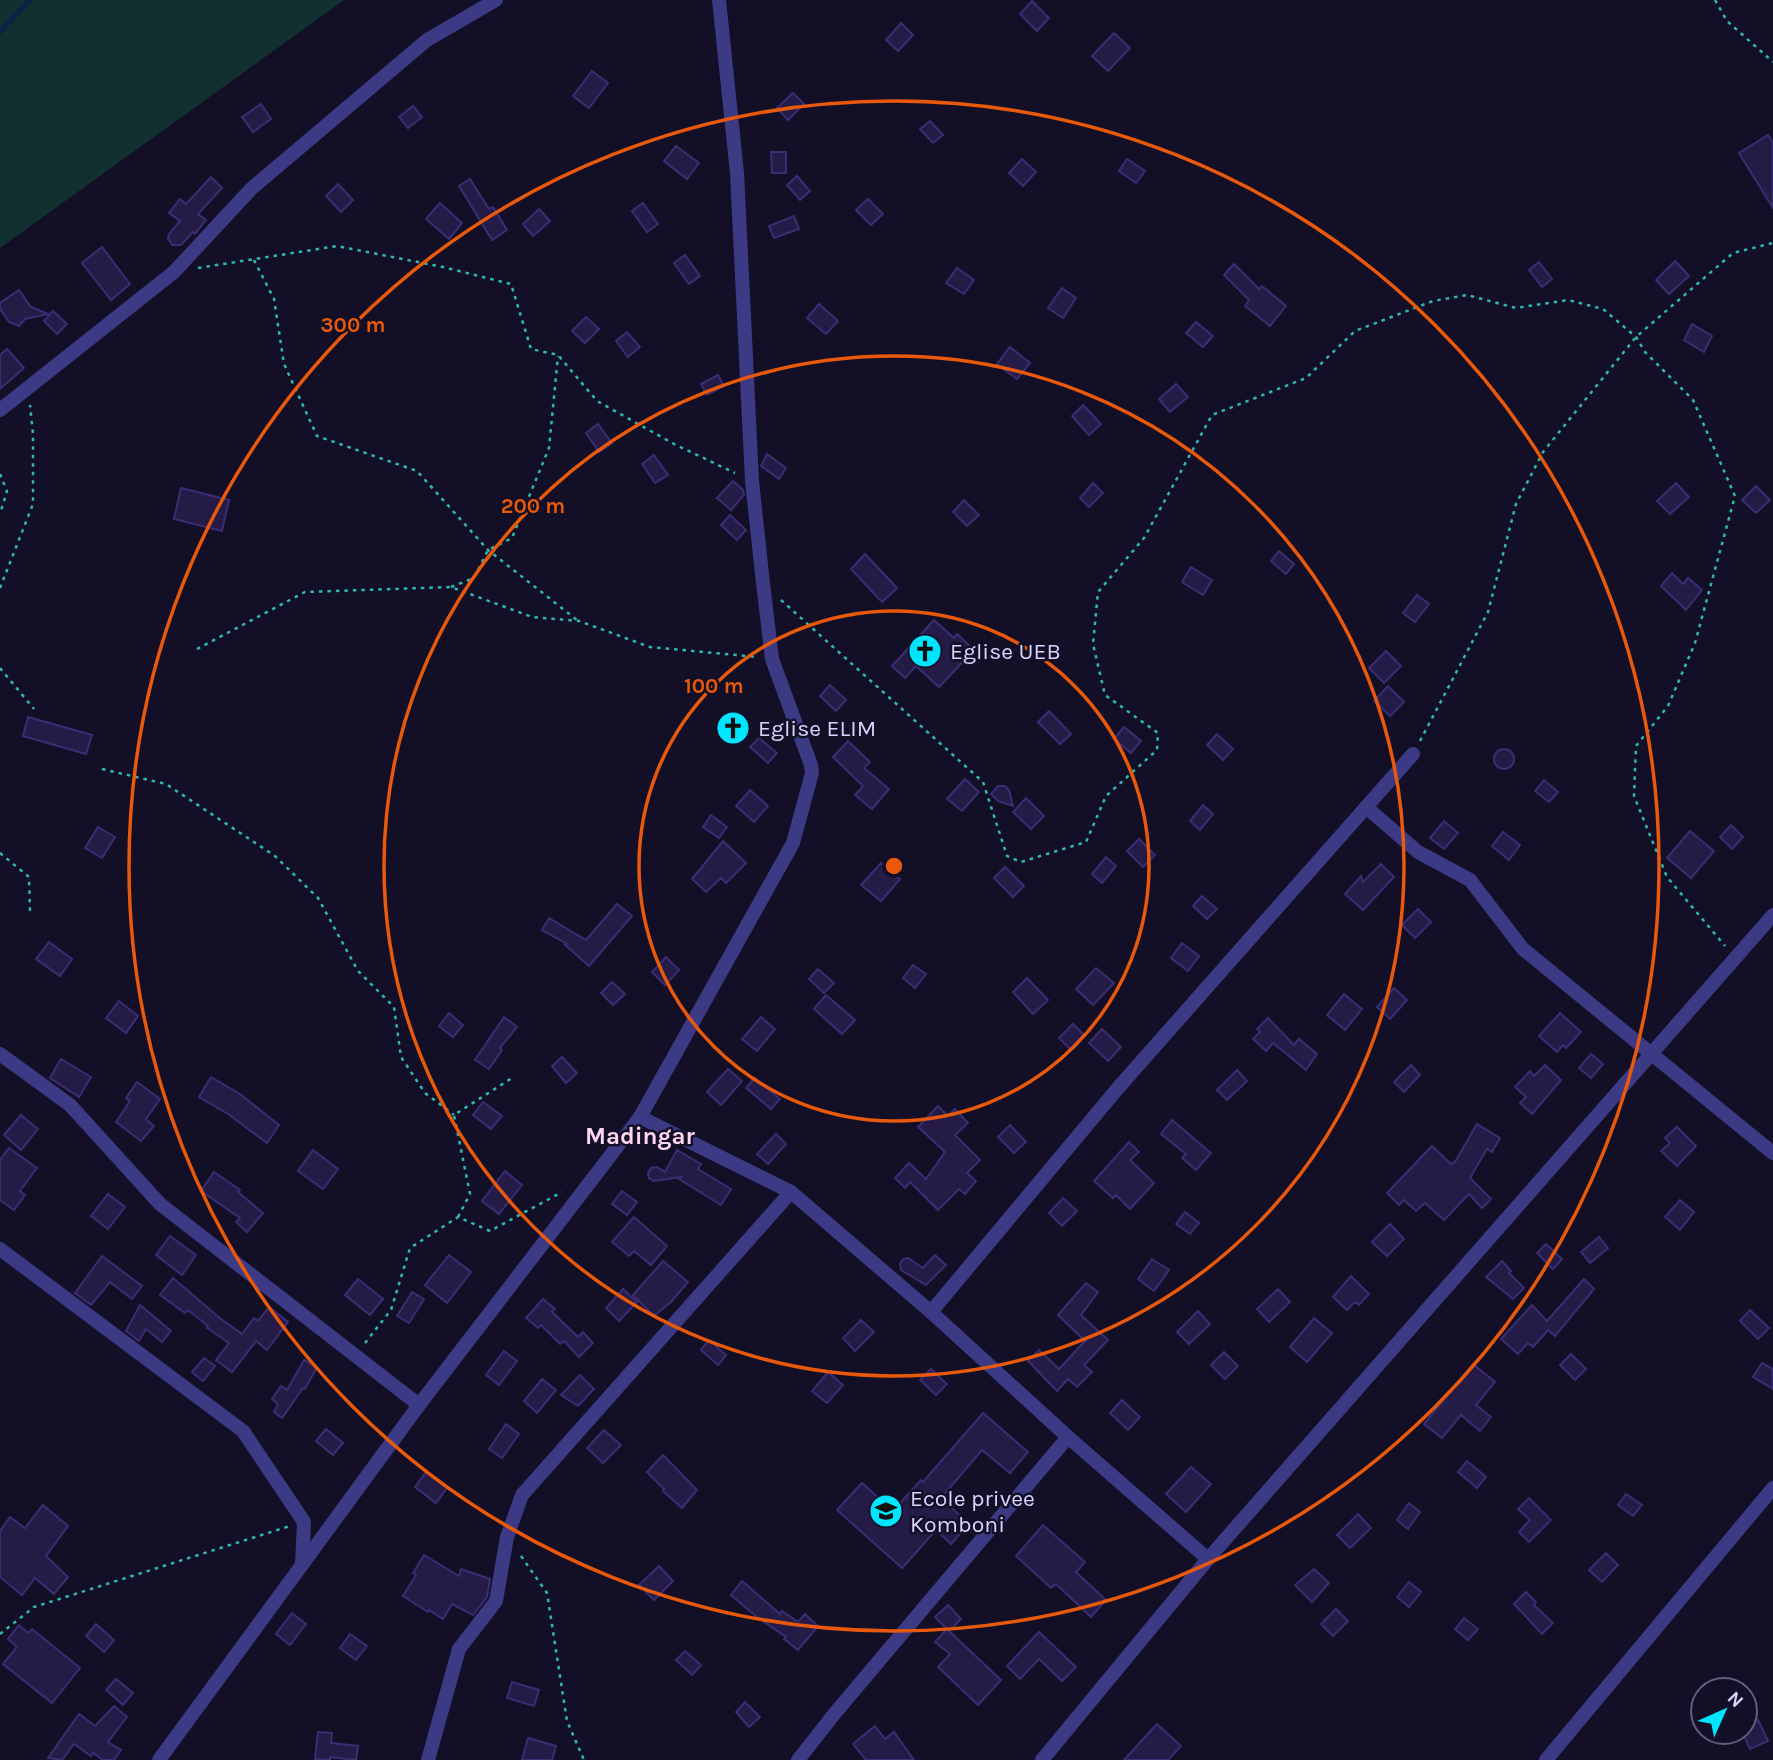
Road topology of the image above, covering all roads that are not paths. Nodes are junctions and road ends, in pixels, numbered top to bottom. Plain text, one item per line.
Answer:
1 (496, 0) edge
2 (719, 0) edge
3 (0, 410) edge
4 (1413, 754) road end
5 (1366, 807) junction
6 (1773, 915) edge
7 (1653, 1053) junction
8 (0, 1054) edge
9 (640, 1117) junction
10 (1773, 1153) edge
11 (791, 1192) junction
12 (0, 1249) edge
13 (931, 1312) junction
14 (419, 1405) junction
15 (1068, 1437) junction
16 (1773, 1488) edge
17 (1209, 1559) junction
18 (302, 1565) junction
19 (159, 1760) edge
20 (428, 1760) edge
21 (798, 1760) edge
22 (1042, 1760) edge
23 (1546, 1760) edge

1 - 3 street
2 - 9 street
4 - 5 street
5 - 7 street
5 - 13 street
6 - 7 street
7 - 10 street
7 - 17 street
8 - 14 street
9 - 11 street
9 - 14 street
11 - 13 street
11 - 20 street
12 - 18 street
13 - 15 street
14 - 18 street
15 - 17 street
15 - 21 street
16 - 23 street
17 - 22 street
18 - 19 street

